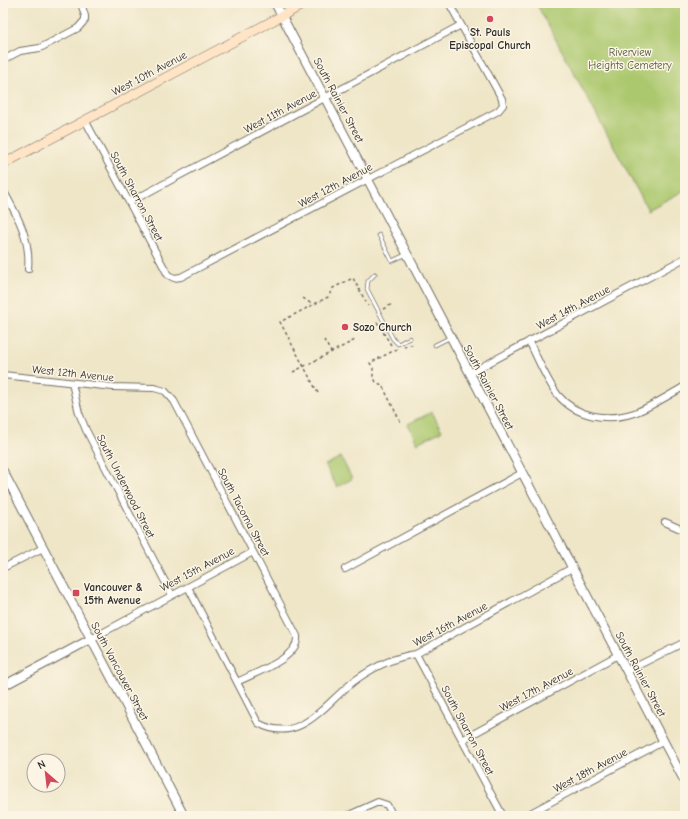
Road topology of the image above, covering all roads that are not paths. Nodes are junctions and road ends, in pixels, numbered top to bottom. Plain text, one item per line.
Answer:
1 (81, 3) edge
2 (275, 3) edge
3 (306, 3) edge
4 (449, 3) edge
5 (282, 16) junction
6 (461, 25) junction
7 (3, 60) edge
8 (325, 98) junction
9 (85, 120) junction
10 (3, 164) edge
11 (368, 179) junction
12 (3, 190) edge
13 (130, 202) junction
14 (379, 235) dead end
15 (407, 254) junction
16 (685, 258) edge
17 (28, 269) dead end
18 (376, 274) dead end
19 (174, 278) joint
20 (450, 337) junction
21 (410, 338) dead end
22 (529, 341) junction
23 (435, 345) dead end
24 (470, 373) junction
25 (3, 375) edge
26 (72, 383) junction
27 (685, 386) edge
28 (165, 391) joint
29 (3, 471) edge
30 (522, 472) junction
31 (665, 522) dead end
32 (685, 530) edge
33 (43, 548) junction
34 (253, 552) junction
35 (3, 568) edge
36 (572, 568) junction
37 (345, 569) dead end
38 (188, 587) junction
39 (172, 595) junction
40 (91, 639) junction
41 (685, 642) edge
42 (416, 654) junction
43 (618, 655) junction
44 (627, 671) junction
45 (237, 682) junction
46 (3, 686) edge
47 (462, 740) junction
48 (664, 741) junction
49 (685, 782) edge
50 (184, 816) edge
51 (347, 816) edge
52 (393, 816) edge
53 (503, 816) edge
54 (525, 816) edge

1 - 7 street
2 - 5 street, South Rainier Street
3 - 5 main road, West 10th Avenue
4 - 6 street
5 - 8 street, South Rainier Street
5 - 9 main road, West 10th Avenue
6 - 8 street, West 11th Avenue
6 - 11 street, West 12th Avenue
8 - 11 street, South Rainier Street
8 - 13 street, West 11th Avenue
9 - 10 main road, West 10th Avenue
9 - 13 street, South Sharron Street
11 - 15 street, South Rainier Street
11 - 19 street, West 12th Avenue
12 - 17 street
13 - 19 street, South Sharron Street
14 - 15 lane
15 - 20 street, South Rainier Street
16 - 22 street, West 14th Avenue
18 - 21 lane
20 - 23 lane
20 - 24 street, South Rainier Street
22 - 24 street, West 14th Avenue
22 - 27 street
24 - 30 street, South Rainier Street
25 - 26 street, West 12th Avenue
26 - 28 street, West 12th Avenue
26 - 39 street, South Underwood Street
28 - 34 street, South Tacoma Street
29 - 33 street, South Vancouver Street
30 - 36 street, South Rainier Street
30 - 37 street
31 - 32 street
33 - 35 street
33 - 40 street, South Vancouver Street
34 - 38 street, West 15th Avenue
34 - 45 street, South Tacoma Street
36 - 42 street, West 16th Avenue
36 - 43 street, South Rainier Street
38 - 39 street, West 15th Avenue
38 - 45 street
39 - 40 street, West 15th Avenue
40 - 46 street, West 15th Avenue
40 - 50 street, South Vancouver Street
41 - 44 street
42 - 45 street, West 16th Avenue
42 - 47 street, South Sharron Street
43 - 44 street, South Rainier Street
43 - 47 street, West 17th Avenue
44 - 48 street, South Rainier Street
47 - 53 street, South Sharron Street
48 - 49 street, South Rainier Street
48 - 54 street, West 18th Avenue
51 - 52 street

